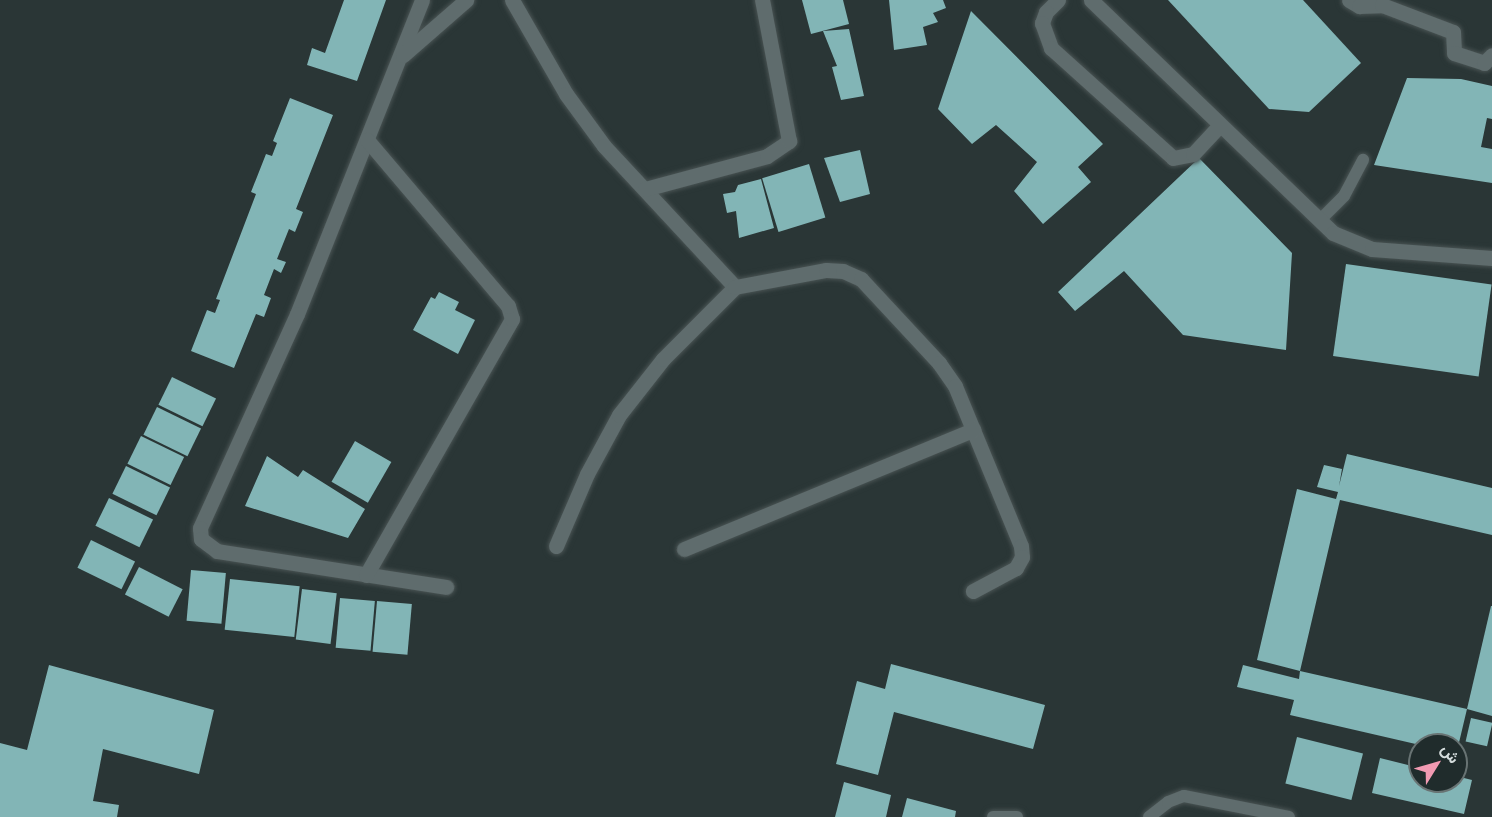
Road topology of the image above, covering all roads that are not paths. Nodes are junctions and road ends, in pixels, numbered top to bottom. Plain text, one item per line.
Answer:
1 (422, 0) edge
2 (466, 0) edge
3 (512, 0) edge
4 (762, 0) edge
5 (1058, 0) edge
6 (1091, 0) edge
7 (1349, 0) edge
8 (1492, 55) edge
9 (400, 58) junction
10 (1219, 126) junction
11 (368, 140) junction
12 (1363, 160) dead end
13 (645, 189) junction
14 (1320, 220) junction
15 (1492, 258) edge
16 (735, 287) junction
17 (973, 430) junction
18 (556, 546) dead end
19 (684, 549) dead end
20 (366, 575) junction
21 (446, 587) dead end
22 (973, 591) dead end
23 (993, 817) edge
24 (1017, 817) edge
25 (1149, 817) edge
26 (1289, 817) edge

1 - 9 street
2 - 9 street
3 - 13 street
4 - 13 street
5 - 10 street
6 - 10 street
7 - 8 street
9 - 11 street
10 - 14 street
11 - 20 street
11 - 20 street
12 - 14 lane
13 - 16 street
14 - 15 street
16 - 17 street
16 - 18 street
17 - 19 street
17 - 22 street
20 - 21 street
23 - 24 lane
25 - 26 lane

